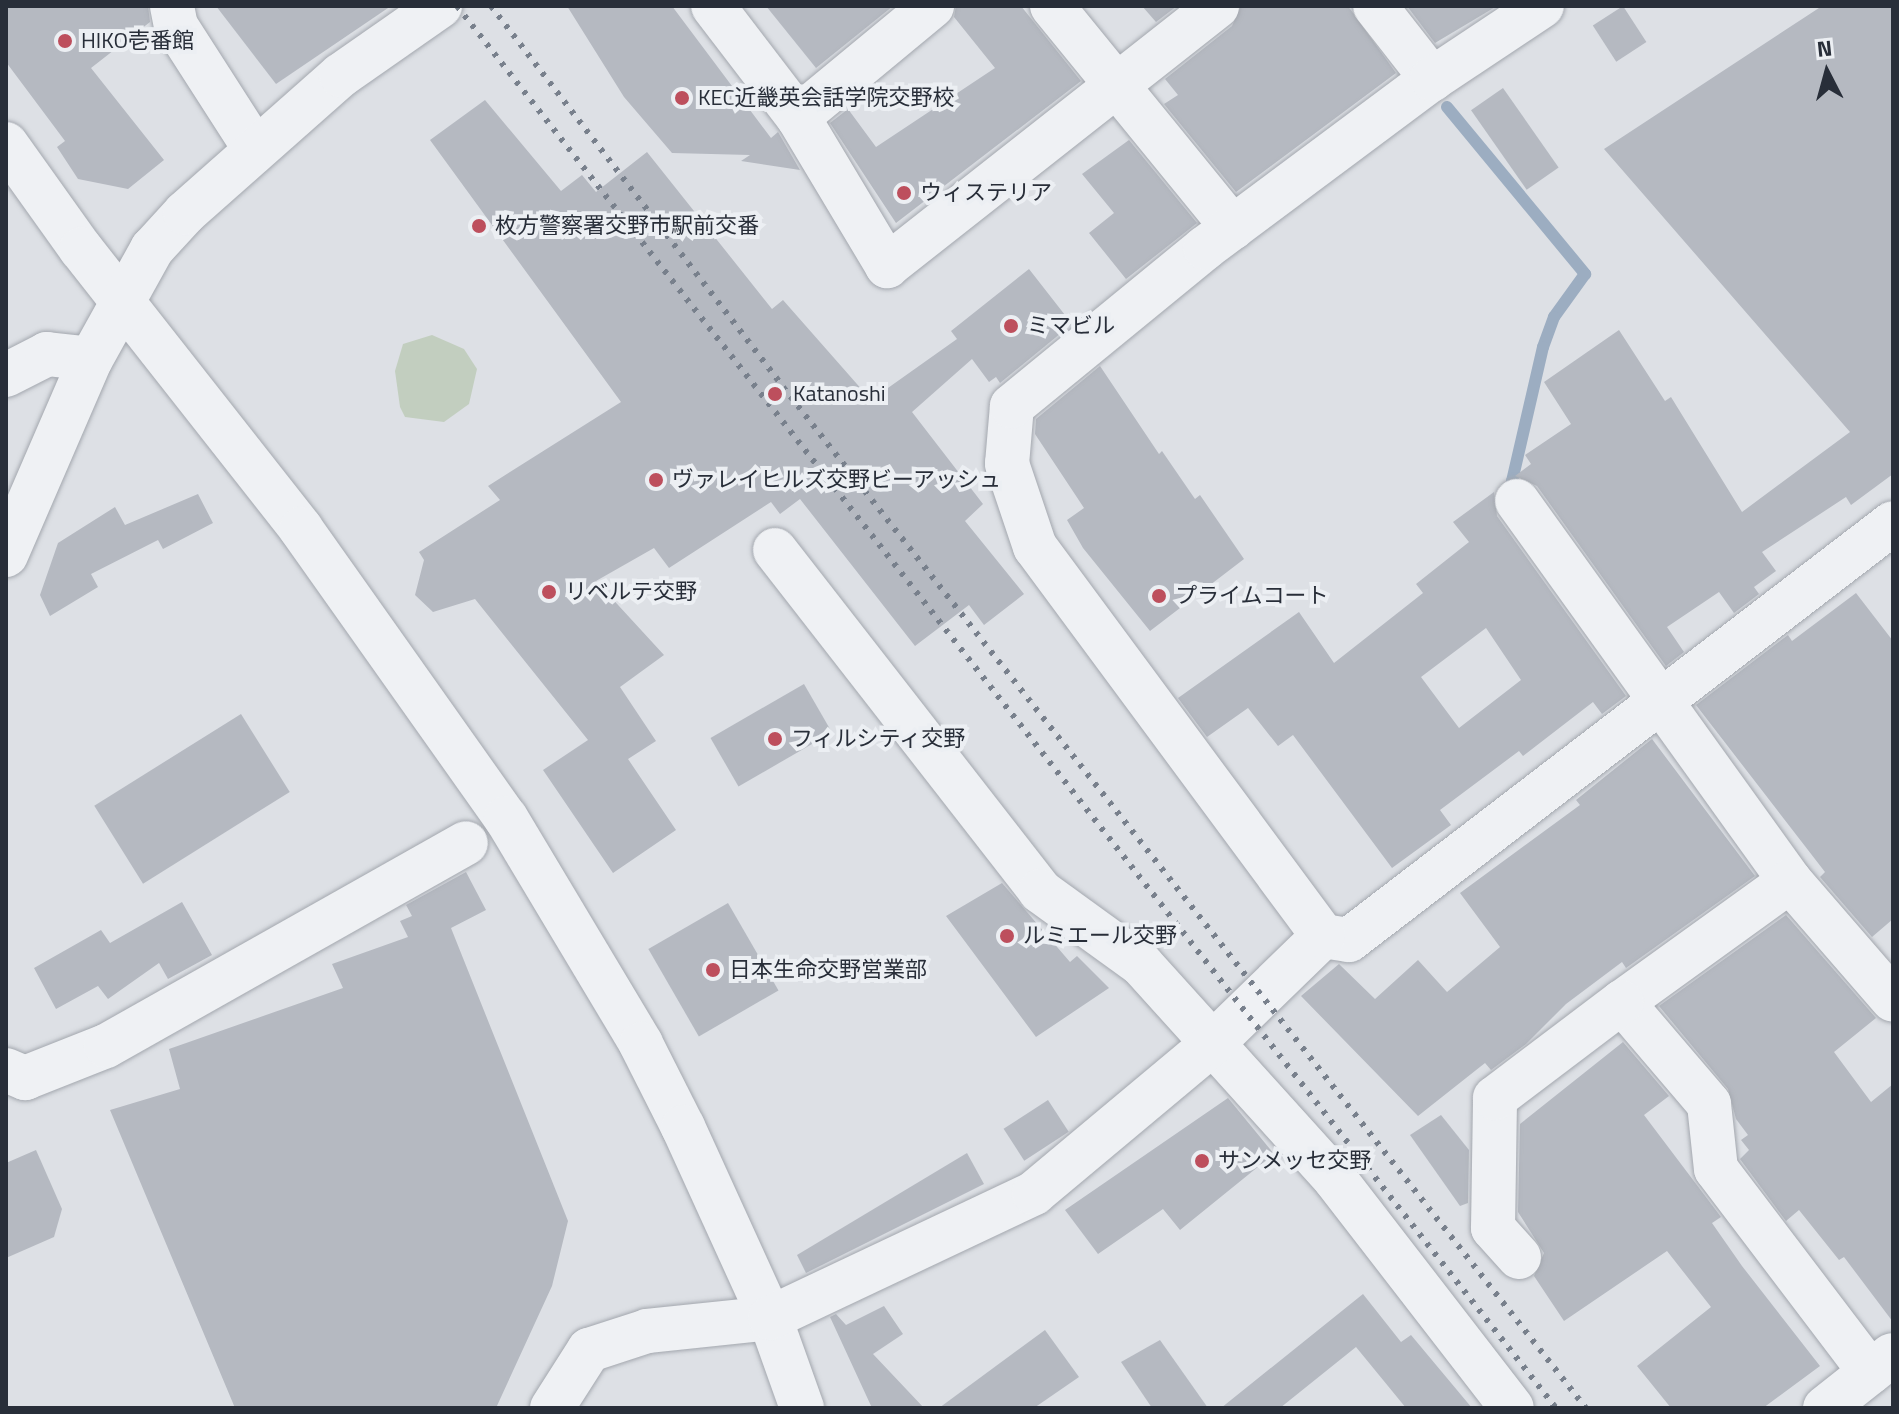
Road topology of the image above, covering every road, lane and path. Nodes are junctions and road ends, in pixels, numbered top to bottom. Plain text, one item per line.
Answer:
1 (172, 6) edge
2 (440, 6) edge
3 (713, 6) edge
4 (932, 6) edge
5 (1052, 6) edge
6 (1217, 6) edge
7 (1375, 6) edge
8 (1542, 6) edge
9 (1432, 79) junction
10 (1116, 85) junction
11 (798, 117) junction
12 (6, 144) edge
13 (255, 149) junction
14 (1233, 228) junction
15 (121, 297) junction
16 (91, 359) junction
17 (6, 375) edge
18 (1517, 501) dead end
19 (1893, 523) edge
20 (775, 550) dead end
21 (6, 555) edge
22 (1665, 701) junction
23 (466, 843) dead end
24 (1790, 881) junction
25 (1323, 936) junction
26 (1893, 1000) edge
27 (1622, 1002) junction
28 (1212, 1044) junction
29 (6, 1070) edge
30 (1519, 1257) dead end
31 (770, 1318) junction
32 (1882, 1363) edge
33 (552, 1408) edge
34 (802, 1408) edge
35 (1512, 1408) edge
36 (1825, 1408) edge

1 - 13 street
2 - 13 street
3 - 11 street
4 - 11 street
5 - 10 street
6 - 10 street
7 - 9 street
8 - 9 street
9 - 14 street
10 - 11 street
10 - 14 street
12 - 15 street
13 - 15 street
14 - 25 street
15 - 16 street
15 - 31 street
16 - 17 street
16 - 21 street
18 - 22 street
19 - 22 street
20 - 28 street
22 - 24 street
22 - 25 street
23 - 29 street
24 - 26 street
24 - 27 street
25 - 28 street
27 - 30 street
27 - 32 street
28 - 31 street
28 - 35 street
31 - 33 street
31 - 34 street
32 - 36 street

